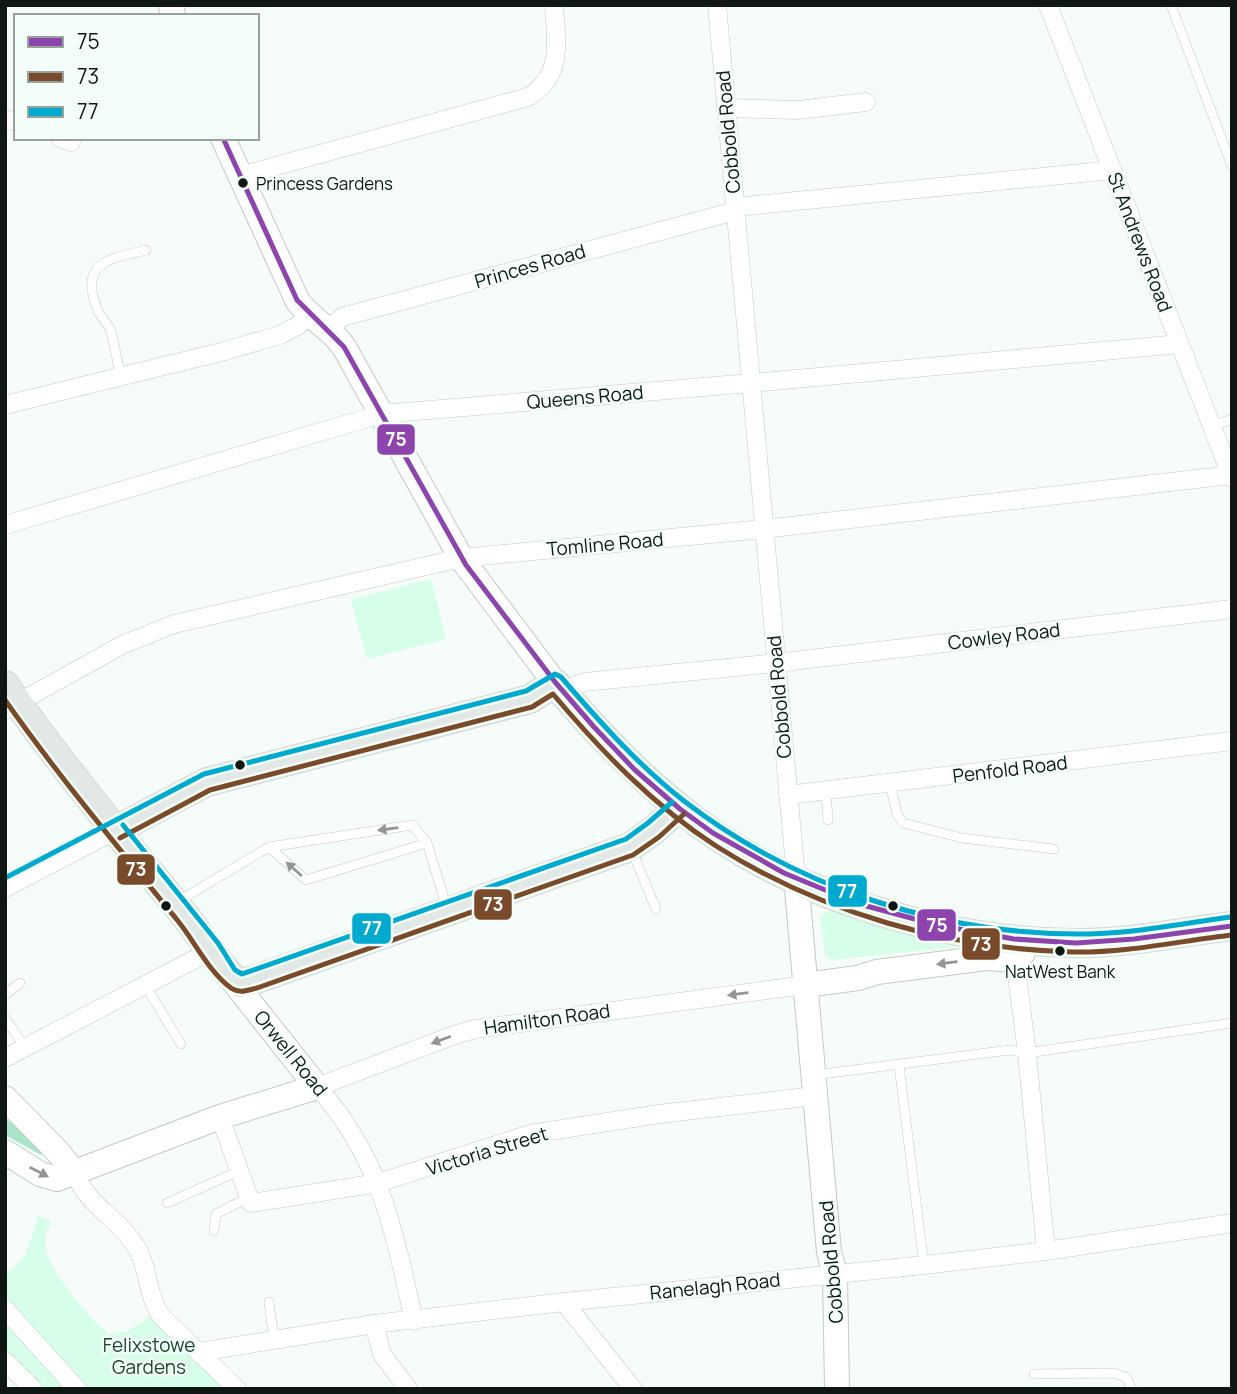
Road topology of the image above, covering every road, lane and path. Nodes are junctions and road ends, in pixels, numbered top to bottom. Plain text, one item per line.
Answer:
1 (554, 5) edge
2 (717, 5) edge
3 (1048, 5) edge
4 (1171, 5) edge
5 (866, 102) dead end
6 (726, 108) junction
7 (224, 140) edge
8 (1232, 166) edge
9 (1112, 170) junction
10 (240, 176) junction
11 (735, 209) junction
12 (146, 250) dead end
13 (319, 321) junction
14 (1180, 344) junction
15 (121, 377) junction
16 (751, 383) junction
17 (5, 405) edge
18 (381, 414) junction
19 (1232, 419) edge
20 (1212, 426) junction
21 (1231, 477) edge
22 (5, 525) edge
23 (764, 529) junction
24 (461, 558) junction
25 (1232, 608) edge
26 (776, 663) junction
27 (559, 688) junction
28 (10, 699) edge
29 (1232, 741) edge
30 (890, 784) junction
31 (826, 791) junction
32 (788, 795) junction
33 (678, 808) junction
34 (828, 820) dead end
35 (116, 830) junction
36 (426, 843) junction
37 (269, 847) junction
38 (630, 847) junction
39 (1054, 849) dead end
40 (796, 878) junction
41 (5, 888) edge
42 (174, 903) junction
43 (448, 909) junction
44 (656, 909) dead end
45 (1232, 926) edge
46 (211, 948) junction
47 (1020, 950) junction
48 (233, 981) junction
49 (20, 983) dead end
50 (145, 985) junction
51 (806, 985) junction
52 (5, 995) edge
53 (5, 1018) edge
54 (1232, 1023) edge
55 (181, 1044) dead end
56 (25, 1047) junction
57 (1027, 1053) junction
58 (5, 1058) edge
59 (899, 1065) junction
60 (814, 1086) junction
61 (317, 1087) junction
62 (5, 1098) edge
63 (220, 1117) junction
64 (5, 1152) edge
65 (239, 1171) junction
66 (74, 1172) junction
67 (378, 1183) junction
68 (249, 1197) junction
69 (167, 1203) dead end
70 (1232, 1223) edge
71 (214, 1231) dead end
72 (1046, 1251) junction
73 (924, 1265) junction
74 (835, 1274) junction
75 (269, 1302) dead end
76 (564, 1302) junction
77 (5, 1310) edge
78 (414, 1321) junction
79 (374, 1324) junction
80 (274, 1340) junction
81 (199, 1352) junction
82 (5, 1361) edge
83 (1034, 1374) dead end
84 (33, 1389) edge
85 (77, 1389) edge
86 (237, 1389) edge
87 (408, 1389) edge
88 (633, 1389) edge
89 (837, 1389) edge
90 (1132, 1389) edge

1 - 10 street
2 - 6 street, Cobbold Road
3 - 9 street, St Andrews Road
4 - 8 lane
5 - 6 street
6 - 11 street, Cobbold Road
7 - 10 street
9 - 11 street, Princes Road
9 - 14 street, St Andrews Road
10 - 13 street
11 - 13 street, Princes Road
11 - 16 street, Cobbold Road
12 - 15 lane
13 - 15 street, Princes Road
13 - 18 street
14 - 16 street, Queens Road
14 - 20 street, St Andrews Road
15 - 17 street, Princes Road
16 - 18 street, Queens Road
16 - 23 street, Cobbold Road
18 - 22 street, Queens Road
18 - 24 street
19 - 20 lane
20 - 21 street, St Andrews Road
21 - 23 street, Tomline Road
23 - 24 street, Tomline Road
23 - 26 street, Cobbold Road
24 - 27 street
24 - 28 street, Tomline Road
25 - 26 street, Cowley Road
26 - 27 street, Cowley Road
26 - 32 street, Cobbold Road
27 - 33 main road, Hamilton Road
27 - 35 main road
28 - 35 main road, Orwell Road
29 - 30 street, Penfold Road
30 - 31 street, Penfold Road
30 - 39 lane
31 - 32 street, Penfold Road
31 - 34 lane
32 - 40 street, Cobbold Road
33 - 38 main road
33 - 40 main road, Hamilton Road
35 - 41 street
35 - 42 main road, Orwell Road
36 -> 37 lane
36 -> 37 lane
36 - 43 lane
37 - 42 lane
38 - 43 main road
38 - 44 lane
40 - 47 main road, Hamilton Road
40 - 51 street, Cobbold Road
42 - 46 main road, Orwell Road
43 - 48 main road
45 - 47 main road, Hamilton Road
46 - 48 main road, Orwell Road
46 - 50 street
47 -> 51 street, Hamilton Road
47 - 57 street
48 - 61 street, Orwell Road
49 - 52 lane
50 - 55 lane
50 - 56 street
51 - 60 street, Cobbold Road
51 -> 61 street, Hamilton Road
53 - 56 lane
54 - 57 lane
56 - 58 street
57 - 59 lane
57 - 72 street
59 - 60 lane
59 - 73 lane
60 - 67 street, Victoria Street
60 - 74 street, Cobbold Road
61 - 63 street, Hamilton Road
61 - 67 street, Orwell Road
62 - 66 street
63 - 65 street
63 - 66 street, Hamilton Road
64 -> 66 street, Hamilton Road
65 - 68 street
65 - 69 lane
66 - 81 street
67 - 68 street, Victoria Street
67 - 78 street, Orwell Road
68 - 71 lane
70 - 72 street, Ranelagh Road
72 - 73 street, Ranelagh Road
73 - 74 street, Ranelagh Road
74 - 76 street, Ranelagh Road
74 - 89 street, Cobbold Road
75 - 80 lane
76 - 78 street, Ranelagh Road
76 - 88 street
77 - 85 street
78 - 79 street, Ranelagh Road
79 - 80 street, Ranelagh Road
79 - 87 street
80 - 81 street, Ranelagh Road
81 - 86 street
82 - 84 street
83 - 90 lane

